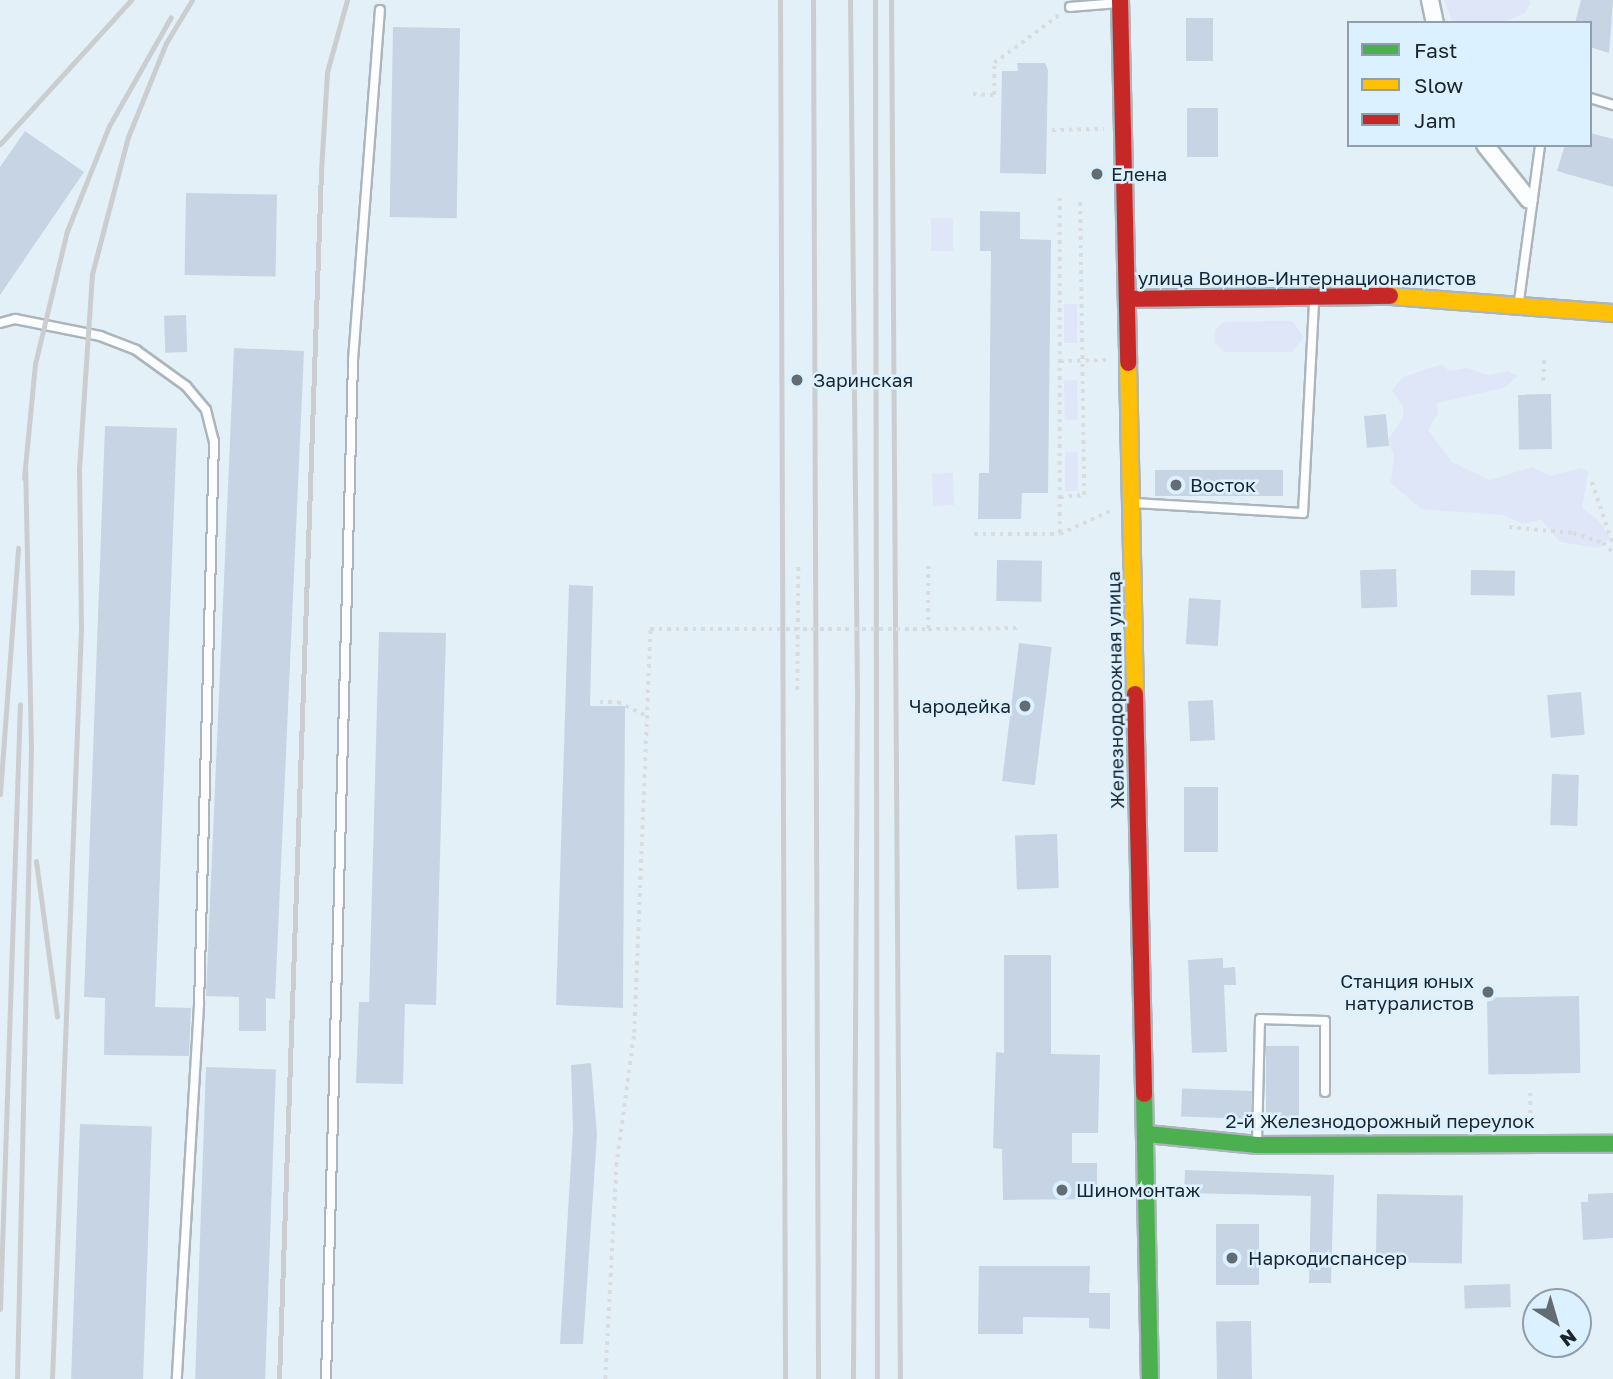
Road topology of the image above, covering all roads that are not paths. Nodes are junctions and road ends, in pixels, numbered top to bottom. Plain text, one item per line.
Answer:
1 (1430, 0) edge
2 (1121, 1) edge
3 (1070, 7) road end
4 (380, 10) dead end
5 (1435, 21) edge
6 (1592, 98) edge
7 (1612, 102) edge
8 (1487, 147) edge
9 (1540, 147) edge
10 (1529, 200) junction
11 (1127, 299) junction
12 (1314, 300) junction
13 (1519, 302) junction
14 (1613, 313) edge
15 (0, 323) edge
16 (1131, 503) junction
17 (1325, 1092) dead end
18 (1147, 1134) junction
19 (1613, 1144) edge
20 (1256, 1145) junction
21 (177, 1379) edge
22 (326, 1379) edge
23 (1150, 1379) edge

1 - 5 street
2 - 3 lane
2 - 11 street, Железнодорожная улица
4 - 22 lane
6 - 7 lane
8 - 10 street
9 - 10 lane
10 - 13 lane
11 - 12 street, улица Воинов-Интернационалистов
11 - 16 street, Железнодорожная улица
12 - 13 street, улица Воинов-Интернационалистов
12 - 16 lane
13 - 14 street, улица Воинов-Интернационалистов
15 - 21 lane
16 - 18 street, Железнодорожная улица
17 - 20 lane
18 - 20 street, 2-й Железнодорожный переулок
18 - 23 street, Железнодорожная улица
19 - 20 street, 2-й Железнодорожный переулок

